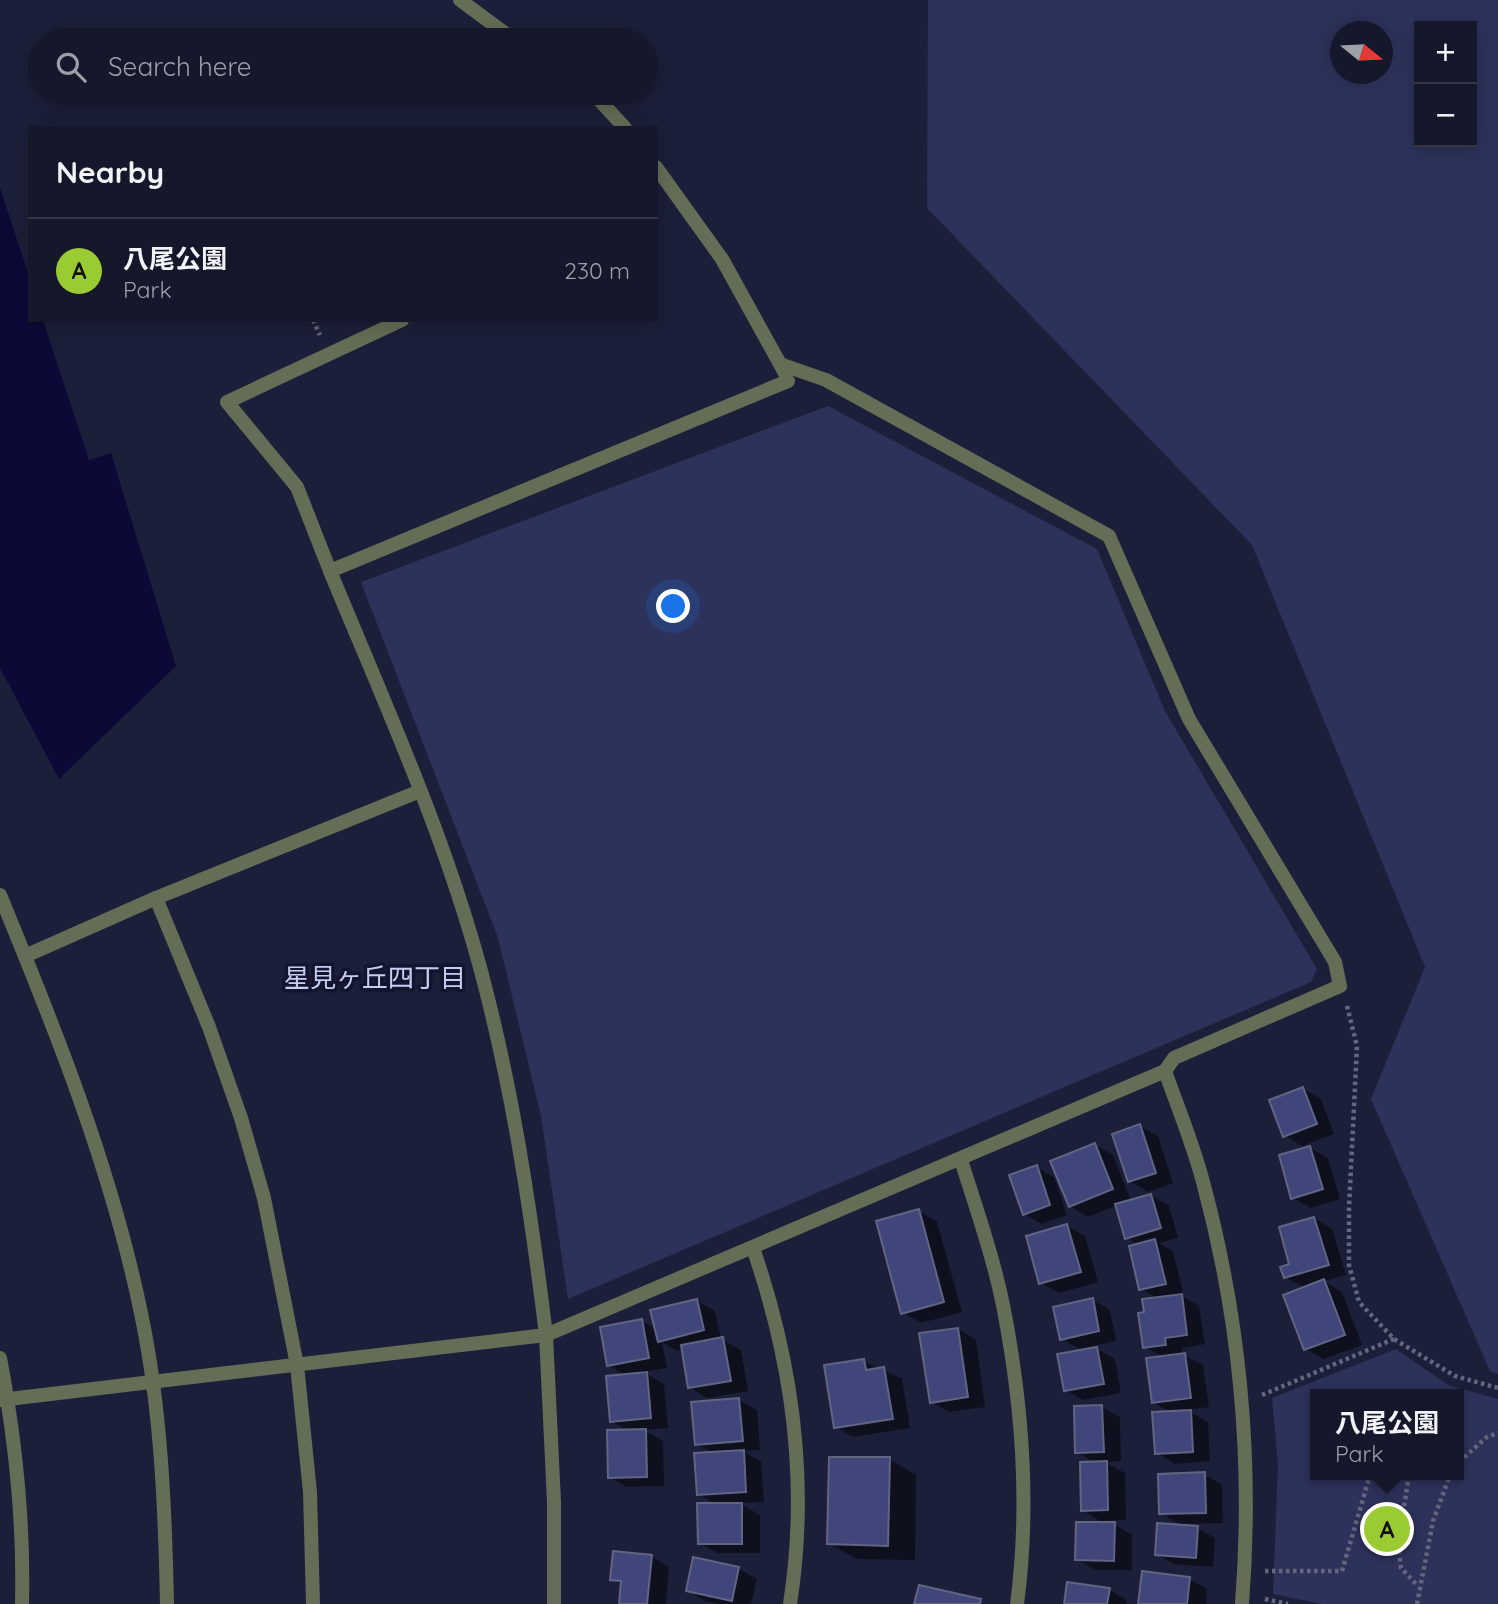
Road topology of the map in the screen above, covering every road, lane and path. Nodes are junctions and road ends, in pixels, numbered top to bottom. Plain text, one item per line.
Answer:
1 (460, 0) edge
2 (498, 28) edge
3 (604, 105) edge
4 (623, 126) edge
5 (658, 170) edge
6 (398, 322) edge
7 (780, 364) junction
8 (330, 570) junction
9 (420, 791) junction
10 (0, 895) edge
11 (156, 898) junction
12 (25, 956) junction
13 (1340, 986) junction
14 (1165, 1071) junction
15 (961, 1160) junction
16 (753, 1248) junction
17 (546, 1335) junction
18 (1394, 1339) junction
19 (0, 1358) edge
20 (297, 1364) junction
21 (152, 1382) junction
22 (1498, 1388) edge
23 (4, 1399) edge
24 (1241, 1399) junction
25 (1498, 1433) edge
26 (1464, 1458) edge
27 (1369, 1480) edge
28 (1408, 1480) edge
29 (1448, 1480) edge
30 (1264, 1571) dead end
31 (1418, 1586) junction
32 (22, 1604) edge
33 (167, 1604) edge
34 (313, 1604) edge
35 (554, 1604) edge
36 (790, 1604) edge
37 (1017, 1604) edge
38 (1242, 1604) edge
39 (1417, 1604) edge

1 - 2 street
3 - 4 street
5 - 7 street
6 - 8 street
7 - 8 street
7 - 13 street
8 - 9 street
9 - 11 street
9 - 17 street
10 - 12 street
11 - 12 street
11 - 20 street
12 - 21 street
13 - 14 street
13 - 18 path
14 - 15 street
14 - 24 street
15 - 16 street
15 - 37 street
16 - 17 street
16 - 36 street
17 - 20 street
17 - 35 street
18 - 22 path
18 - 24 path
19 - 23 street
20 - 21 street
20 - 34 street
21 - 23 street
21 - 33 street
23 - 32 street
24 - 38 street
25 - 26 path
27 - 30 path
28 - 31 path
29 - 31 path
31 - 39 path

